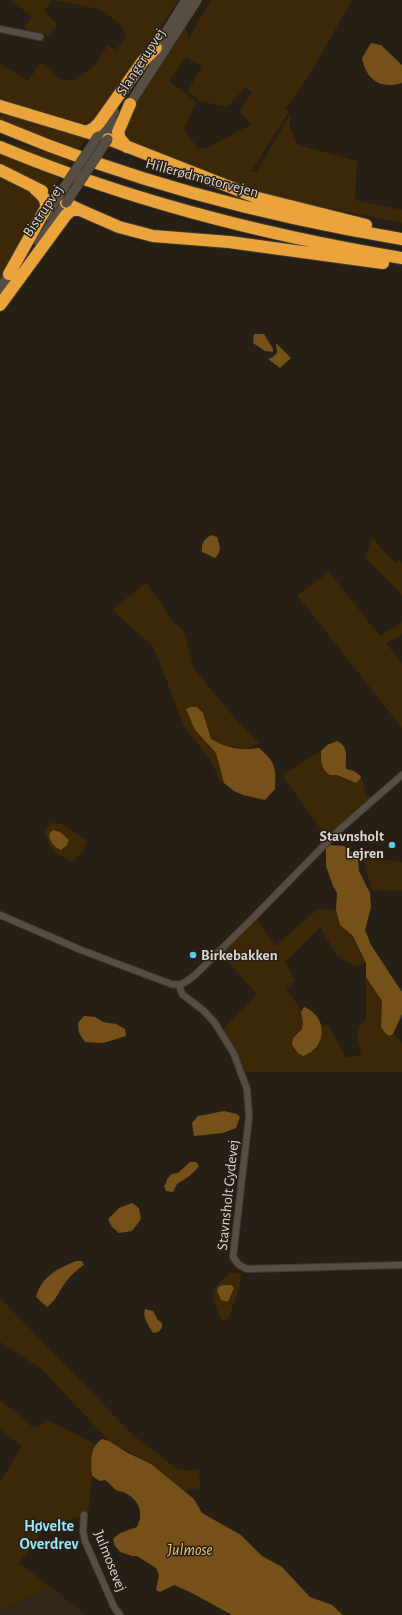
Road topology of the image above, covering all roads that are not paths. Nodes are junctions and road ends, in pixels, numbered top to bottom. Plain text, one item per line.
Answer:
1 (186, 0) edge
2 (197, 0) edge
3 (0, 29) edge
4 (40, 37) dead end
5 (156, 48) junction
6 (130, 104) junction
7 (0, 106) edge
8 (0, 126) edge
9 (86, 132) junction
10 (103, 138) junction
11 (0, 147) edge
12 (128, 148) junction
13 (0, 170) edge
14 (35, 188) junction
15 (62, 201) junction
16 (80, 210) junction
17 (402, 233) edge
18 (402, 239) edge
19 (402, 258) edge
20 (402, 265) edge
21 (9, 274) junction
22 (0, 289) edge
23 (0, 296) edge
24 (0, 305) edge
25 (402, 775) edge
26 (0, 915) edge
27 (179, 986) junction
28 (402, 1265) edge
29 (84, 1515) dead end
30 (120, 1615) edge

1 - 5 main road, Slangerupvej
2 - 6 main road, Slangerupvej
3 - 4 street
5 - 9 highway
5 - 10 main road, Slangerupvej
6 - 10 main road, Slangerupvej
6 - 12 highway
7 - 9 highway
8 - 18 highway, Hillerødmotorvejen
9 - 10 highway
10 - 12 highway
10 - 15 main road, Bistrupvej, bridge
11 - 19 highway
12 - 17 highway
13 - 14 highway
14 - 15 highway
14 - 21 highway
15 - 16 highway
15 - 21 main road, Bistrupvej
15 - 23 main road, Bistrupvej
16 - 20 highway
16 - 24 highway
21 - 22 main road, Bistrupvej
25 - 27 street
26 - 27 street
27 - 28 street, Stavnsholt Gydevej
29 - 30 street, Julmosevej

